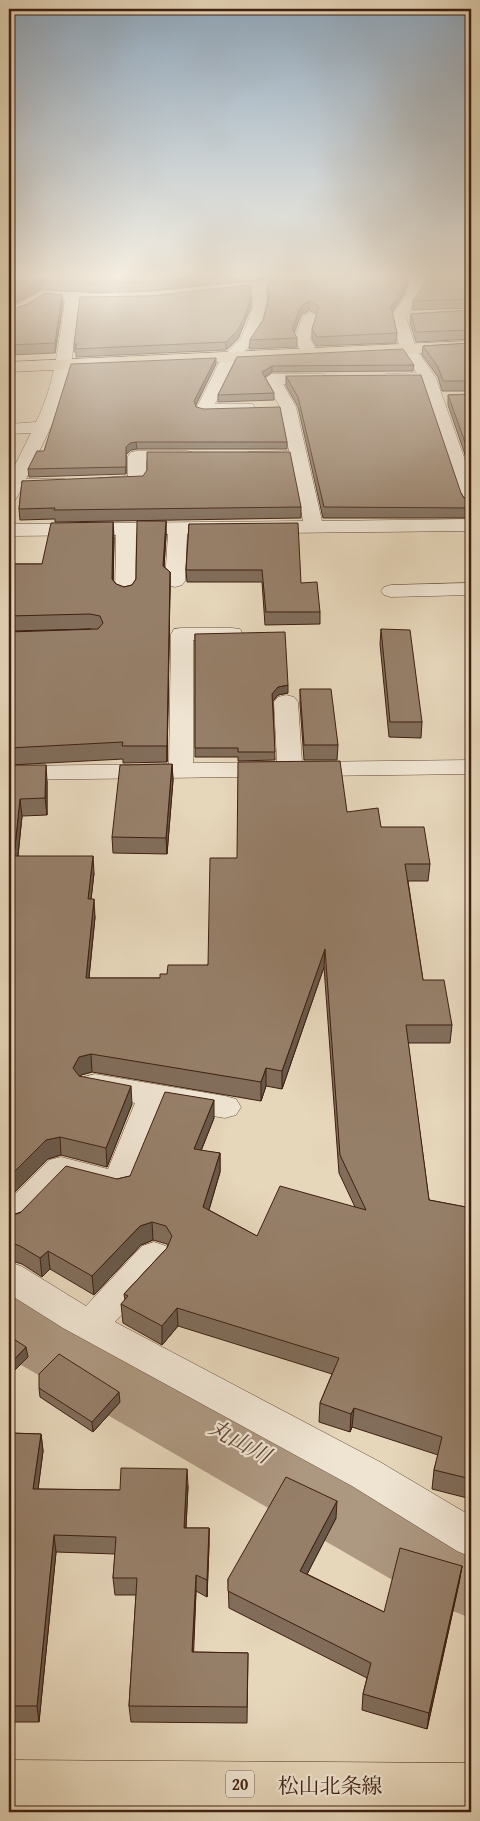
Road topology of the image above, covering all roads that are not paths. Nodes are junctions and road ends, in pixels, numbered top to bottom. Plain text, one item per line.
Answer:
1 (64, 360) edge
2 (159, 360) edge
3 (229, 360) edge
4 (416, 360) edge
5 (63, 364) junction
6 (9, 367) edge
7 (428, 378) junction
8 (339, 379) edge
9 (368, 379) edge
10 (435, 398) junction
11 (453, 398) edge
12 (288, 407) junction
13 (43, 427) junction
14 (9, 429) edge
15 (204, 456) edge
16 (233, 456) edge
17 (300, 456) junction
18 (11, 490) edge
19 (471, 504) edge
20 (471, 525) edge
21 (126, 528) junction
22 (178, 528) junction
23 (314, 528) junction
24 (9, 530) edge
25 (175, 581) dead end
26 (471, 589) edge
27 (391, 591) dead end
28 (125, 594) edge
29 (235, 634) edge
30 (286, 702) dead end
31 (471, 767) edge
32 (290, 769) junction
33 (181, 771) junction
34 (9, 773) edge
35 (92, 1085) edge
36 (154, 1095) junction
37 (225, 1107) dead end
38 (9, 1221) edge
39 (154, 1256) dead end
40 (9, 1276) edge
41 (90, 1325) junction
42 (471, 1538) edge
43 (9, 1783) edge
44 (471, 1786) edge

1 - 5 street
2 - 5 main road
3 - 12 street
4 - 7 street
5 - 6 main road
5 - 13 street
7 - 9 street
7 - 10 street
8 - 12 street
10 - 11 street
10 - 19 street
12 - 17 street
13 - 14 street
13 - 18 street
15 - 18 street
16 - 17 street
17 - 23 street
20 - 23 street
21 - 22 street
21 - 24 street
21 - 28 street
22 - 23 street
22 - 25 street
26 - 27 street
29 - 33 street
30 - 32 street
31 - 32 street
32 - 33 street
33 - 34 street
35 - 36 street
36 - 37 street
36 - 38 street
39 - 41 street
40 - 41 street
41 - 42 street
43 - 44 main road, 松山北条線 / 20

